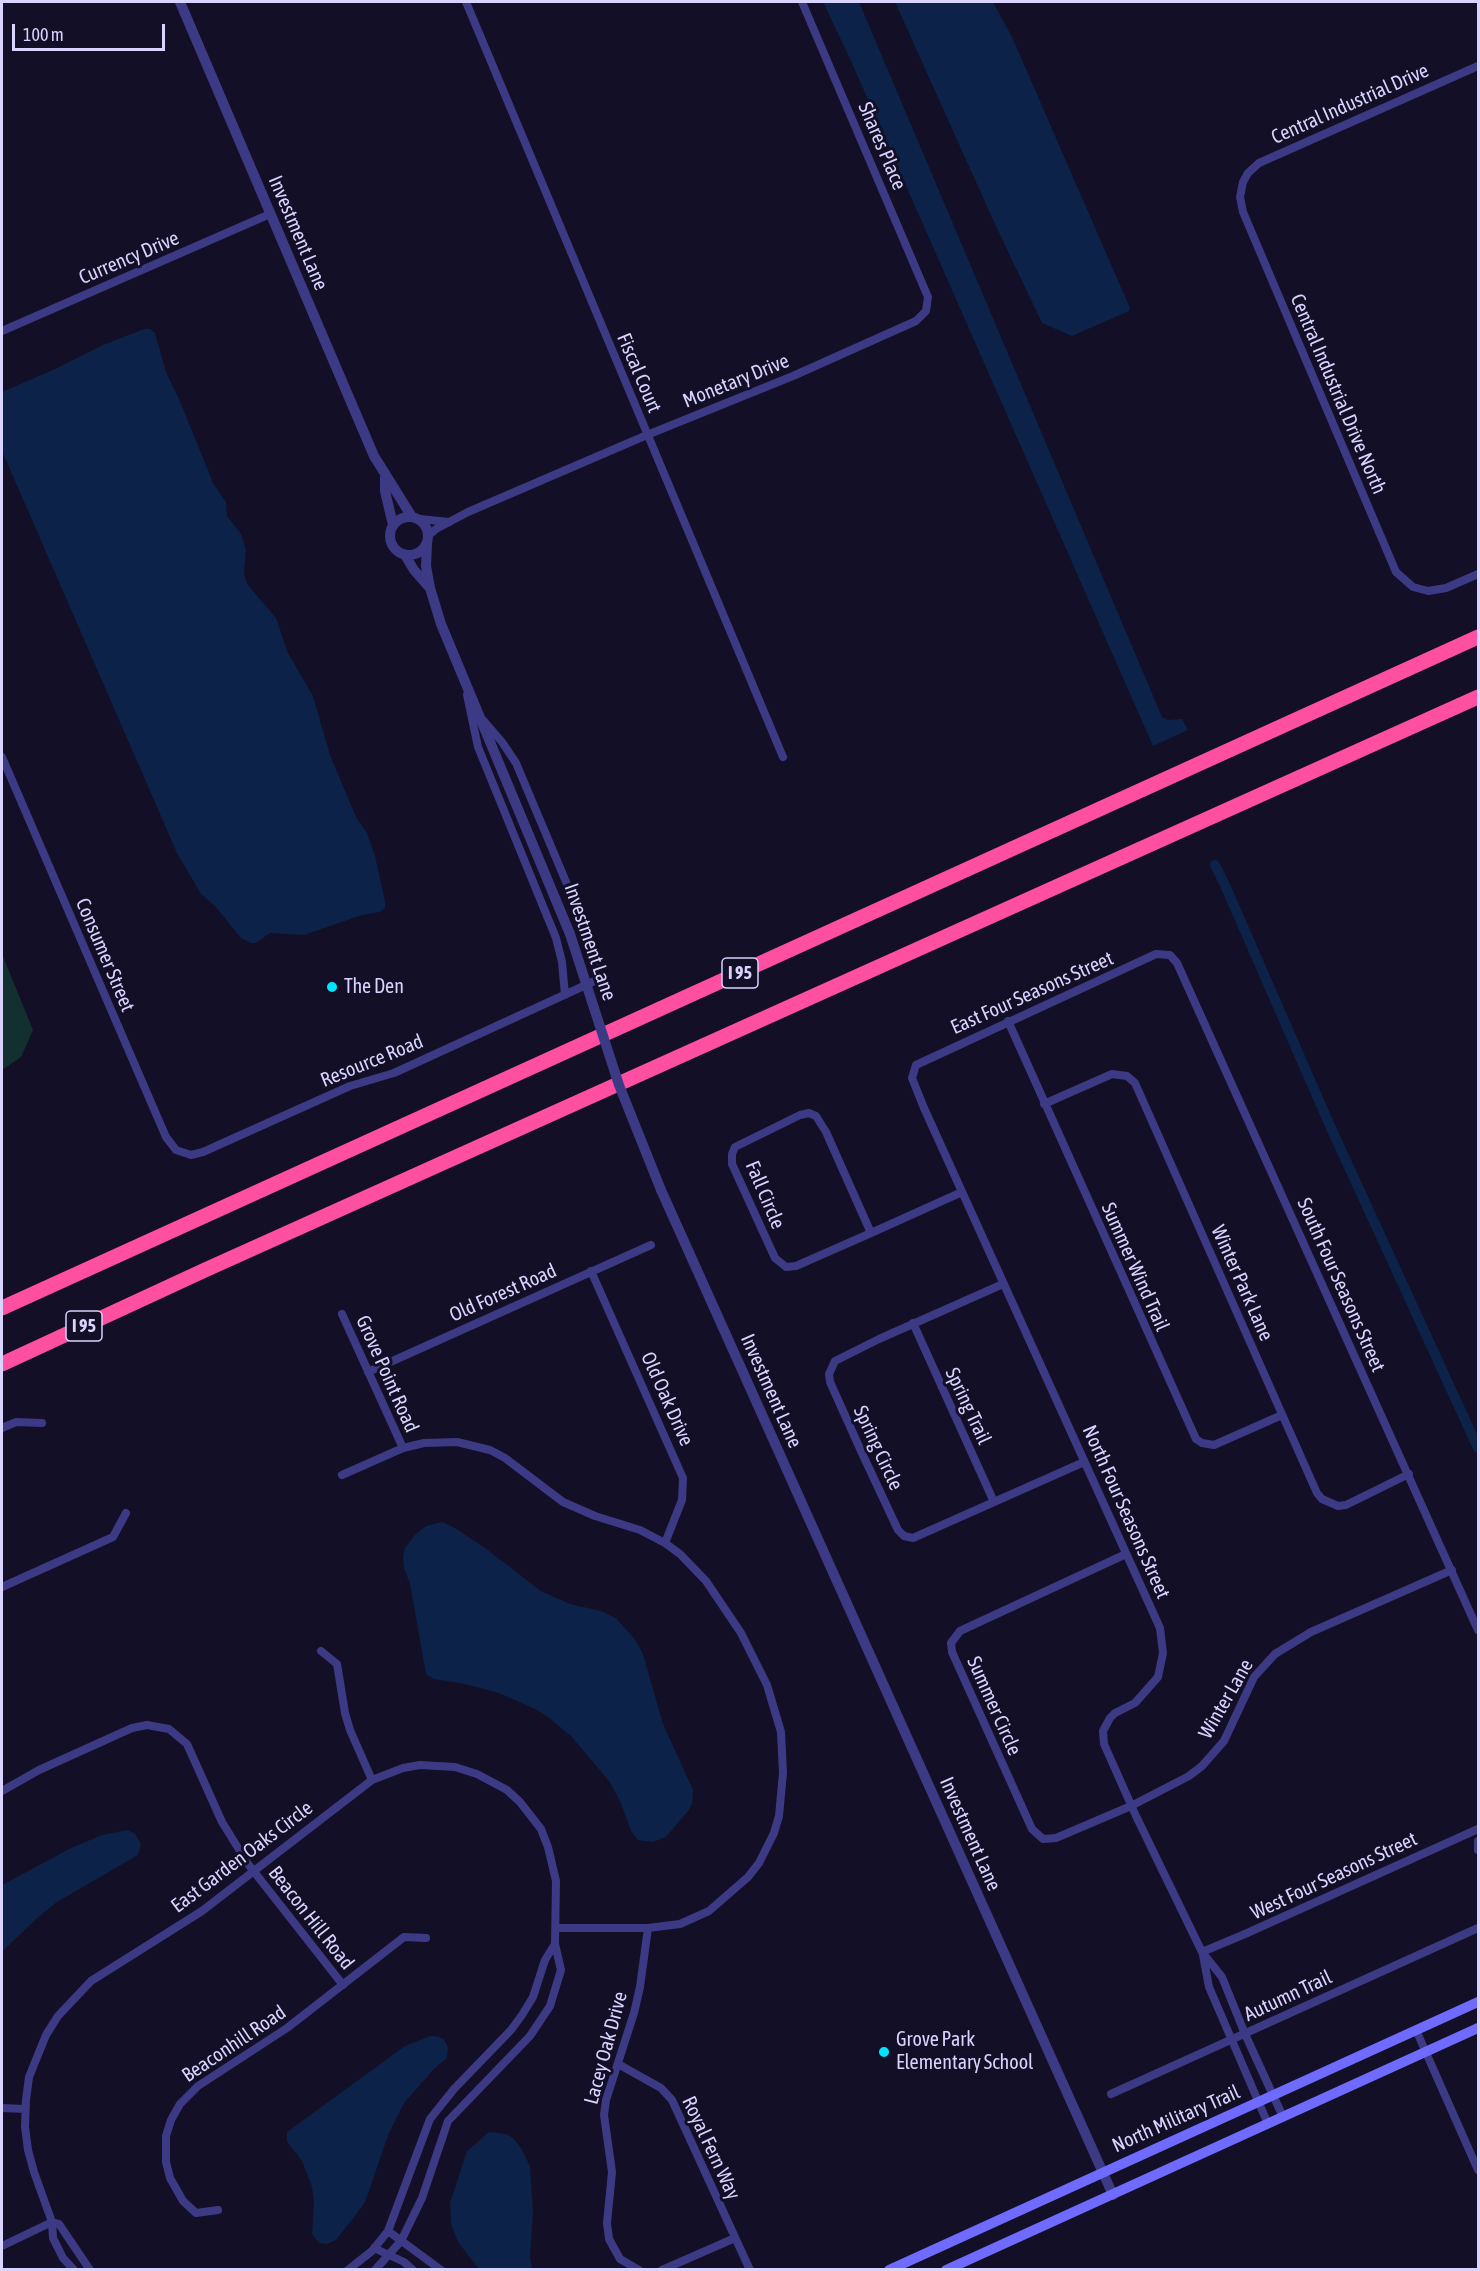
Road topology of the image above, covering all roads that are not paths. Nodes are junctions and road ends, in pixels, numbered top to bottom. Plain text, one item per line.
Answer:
1 (180, 2) edge
2 (466, 2) edge
3 (802, 2) edge
4 (1479, 66) edge
5 (1243, 182) joint
6 (270, 214) junction
7 (928, 305) joint
8 (2, 331) edge
9 (647, 435) junction
10 (385, 477) junction
11 (416, 518) junction
12 (450, 522) junction
13 (393, 525) junction
14 (428, 540) junction
15 (405, 555) junction
16 (1479, 574) edge
17 (430, 588) junction
18 (1479, 637) edge
19 (464, 680) junction
20 (1479, 698) edge
21 (478, 714) junction
22 (2, 757) edge
23 (783, 757) dead end
24 (1170, 955) joint
25 (565, 995) junction
26 (1008, 1021) junction
27 (913, 1071) joint
28 (1044, 1104) junction
29 (191, 1155) joint
30 (962, 1192) junction
31 (870, 1233) junction
32 (651, 1245) dead end
33 (591, 1271) junction
34 (1004, 1284) junction
35 (2, 1308) edge
36 (342, 1314) dead end
37 (913, 1323) junction
38 (2, 1364) edge
39 (368, 1372) junction
40 (1282, 1415) junction
41 (42, 1423) dead end
42 (2, 1428) edge
43 (403, 1448) junction
44 (1084, 1462) junction
45 (1409, 1474) junction
46 (342, 1475) dead end
47 (994, 1502) junction
48 (126, 1513) dead end
49 (665, 1543) junction
50 (1126, 1554) junction
51 (1452, 1570) junction
52 (2, 1587) edge
53 (1479, 1630) edge
54 (321, 1651) dead end
55 (372, 1780) junction
56 (2, 1791) edge
57 (1131, 1806) junction
58 (1479, 1829) edge
59 (1479, 1841) edge
60 (1479, 1850) edge
61 (253, 1871) junction
62 (556, 1928) junction
63 (648, 1928) junction
64 (1479, 1928) edge
65 (426, 1938) dead end
66 (555, 1944) junction
67 (1202, 1952) junction
68 (343, 1985) junction
69 (1479, 2001) edge
70 (1479, 2028) edge
71 (1416, 2030) junction
72 (1245, 2034) junction
73 (1233, 2040) junction
74 (1425, 2052) junction
75 (618, 2064) junction
76 (1111, 2094) dead end
77 (1274, 2096) junction
78 (1259, 2102) junction
79 (2, 2108) edge
80 (25, 2109) junction
81 (1283, 2117) junction
82 (1268, 2124) junction
83 (1479, 2170) edge
84 (1102, 2172) junction
85 (1113, 2195) junction
86 (218, 2210) dead end
87 (52, 2222) junction
88 (388, 2231) junction
89 (735, 2238) junction
90 (401, 2241) junction
91 (2, 2246) edge
92 (374, 2248) junction
93 (389, 2255) junction
94 (74, 2270) edge
95 (90, 2270) edge
96 (348, 2270) edge
97 (375, 2270) edge
98 (413, 2270) edge
99 (441, 2270) edge
100 (639, 2270) edge
101 (662, 2270) edge
102 (750, 2270) edge
103 (889, 2270) edge
104 (946, 2270) edge

1 - 6 street, Investment Lane
2 - 9 street, Fiscal Court
3 - 7 street, Shares Place
4 - 5 street, Central Industrial Drive
5 - 16 street, Central Industrial Drive North
6 - 8 street, Currency Drive
6 - 10 street, Investment Lane
7 - 9 street, Monetary Drive
9 - 12 street, Monetary Drive
9 - 23 street, Fiscal Court
10 - 11 street, Investment Lane
10 - 13 street, Investment Lane
11 - 12 street
11 - 13 street
11 - 14 street
12 - 14 street, Monetary Drive
13 - 15 street
14 - 15 street
14 - 17 street, Investment Lane
15 - 17 street, Investment Lane
17 - 19 street, Investment Lane
18 - 35 highway, I 95
19 - 21 street, Investment Lane
19 - 25 street
20 - 38 highway, I 95
21 - 25 street, Resource Road
21 - 84 street, Investment Lane, bridge
22 - 29 street, Consumer Street
24 - 26 street, East Four Seasons Street
24 - 45 street, South Four Seasons Street
25 - 29 street, Resource Road
26 - 27 street, East Four Seasons Street
26 - 28 street, Summer Wind Trail
27 - 30 street, North Four Seasons Street
28 - 40 street, Summer Wind Trail
28 - 40 street, Winter Park Lane
30 - 31 street, Fall Circle
30 - 34 street, North Four Seasons Street
31 - 31 street, Fall Circle
32 - 33 street, Old Forest Road
33 - 39 street, Old Forest Road
33 - 49 street, Old Oak Drive
34 - 37 street, Spring Circle
34 - 44 street, North Four Seasons Street
36 - 39 street, Grove Point Road
37 - 47 street, Spring Trail
37 - 47 street, Spring Circle
39 - 43 street, Grove Point Road
40 - 45 street, Winter Park Lane
41 - 42 street
43 - 46 street
43 - 49 street
44 - 47 street, Spring Circle
44 - 50 street, North Four Seasons Street
45 - 51 street, South Four Seasons Street
48 - 52 street
49 - 63 street
50 - 57 street, North Four Seasons Street
50 - 57 street, Summer Circle
51 - 53 street, South Four Seasons Street
51 - 57 street, Winter Lane
54 - 55 street
55 - 61 street, East Garden Oaks Circle
55 - 62 street, East Garden Oaks Circle
56 - 61 street, Beacon Hill Road
57 - 67 street, North Four Seasons Street
58 - 67 street, West Four Seasons Street
59 - 60 street
61 - 68 street, Beacon Hill Road
61 - 80 street, East Garden Oaks Circle
62 - 63 street
62 - 66 street, East Garden Oaks Circle
63 - 75 street, Lacey Oak Drive
64 - 72 street, Autumn Trail
65 - 68 street, Beaconhill Road
66 - 88 street, East Garden Oaks Circle
66 - 90 street, East Garden Oaks Circle
67 - 72 street
67 - 73 street
68 - 86 street, Beaconhill Road
69 - 71 main road, North Military Trail
70 - 74 main road
71 - 74 street
71 - 77 main road, North Military Trail
72 - 73 street, Autumn Trail
72 - 77 street
73 - 76 street, Autumn Trail
73 - 78 street
74 - 81 main road
74 - 83 street
75 - 89 street, Royal Fern Way
75 - 100 street, Lacey Oak Drive
77 - 78 main road, North Military Trail
77 - 81 street
78 - 82 street
78 - 84 main road, North Military Trail
79 - 80 street
80 - 87 street, East Garden Oaks Circle
81 - 82 main road
82 - 85 main road
84 - 85 street, Investment Lane
84 - 103 main road, North Military Trail
85 - 104 main road
87 - 91 street
87 - 94 street, East Garden Oaks Circle
87 - 95 street, East Garden Oaks Circle
88 - 90 street
88 - 92 street, East Garden Oaks Circle
89 - 101 street
89 - 102 street, Royal Fern Way
90 - 93 street, East Garden Oaks Circle
90 - 99 street
92 - 93 street
92 - 96 street, East Garden Oaks Circle
93 - 97 street, East Garden Oaks Circle
93 - 98 street

